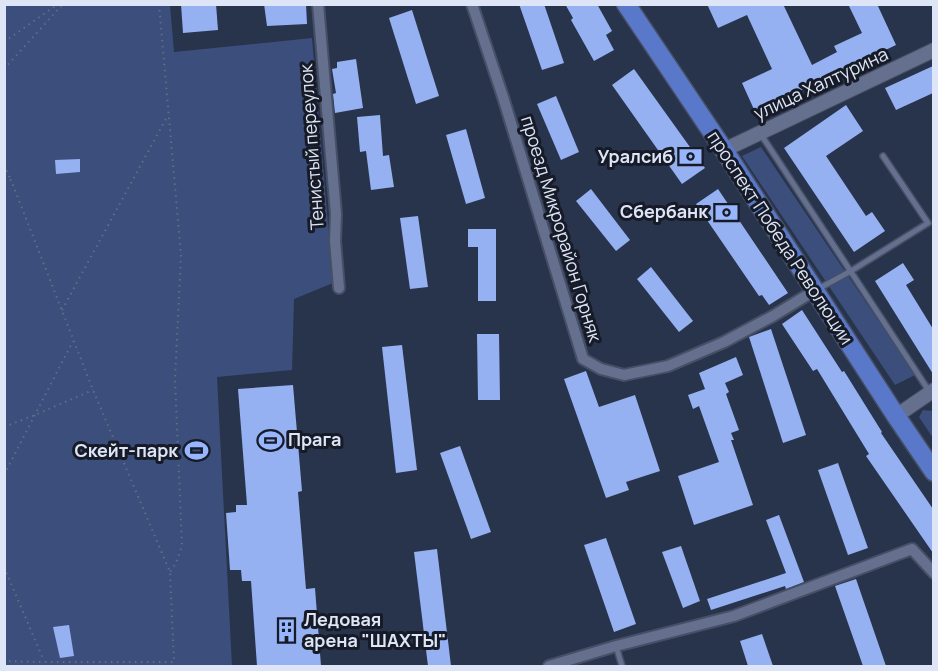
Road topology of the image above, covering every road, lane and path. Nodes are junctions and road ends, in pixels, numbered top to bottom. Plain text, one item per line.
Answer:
1 (58, 4) edge
2 (63, 4) edge
3 (159, 4) edge
4 (318, 4) edge
5 (472, 4) edge
6 (626, 4) edge
7 (4, 42) edge
8 (933, 50) edge
9 (4, 69) edge
10 (168, 114) junction
11 (760, 133) junction
12 (724, 150) junction
13 (883, 156) dead end
14 (4, 165) edge
15 (11, 180) junction
16 (4, 182) edge
17 (851, 272) junction
18 (339, 288) dead end
19 (814, 291) junction
20 (62, 310) junction
21 (74, 340) junction
22 (93, 390) junction
23 (932, 393) edge
24 (35, 416) junction
25 (896, 416) junction
26 (4, 428) edge
27 (933, 472) edge
28 (4, 475) edge
29 (4, 567) edge
30 (170, 572) junction
31 (933, 573) edge
32 (616, 646) junction
33 (4, 661) edge
34 (44, 662) junction
35 (549, 666) edge
36 (622, 666) edge

1 - 7 path
2 - 9 path
3 - 10 path
4 - 18 street, Тенистый переулок
5 - 19 street, проезд Микрорайон Горняк
6 - 12 main road, проспект Победа Революции
8 - 11 street, улица Халтурина
10 - 20 path
10 - 30 path
11 - 12 street, улица Халтурина
11 - 17 lane
12 - 19 main road, проспект Победа Революции
13 - 17 lane
14 - 15 path
15 - 16 path
15 - 20 path
17 - 19 lane
17 - 23 lane
19 - 25 main road, проспект Победа Революции
20 - 21 path
21 - 22 path
21 - 24 path
22 - 24 path
22 - 30 path
23 - 25 street
24 - 26 path
24 - 28 path
25 - 27 main road, проспект Победа Революции
29 - 34 path
30 - 34 path
31 - 32 street
32 - 35 street
32 - 36 lane
33 - 34 path

